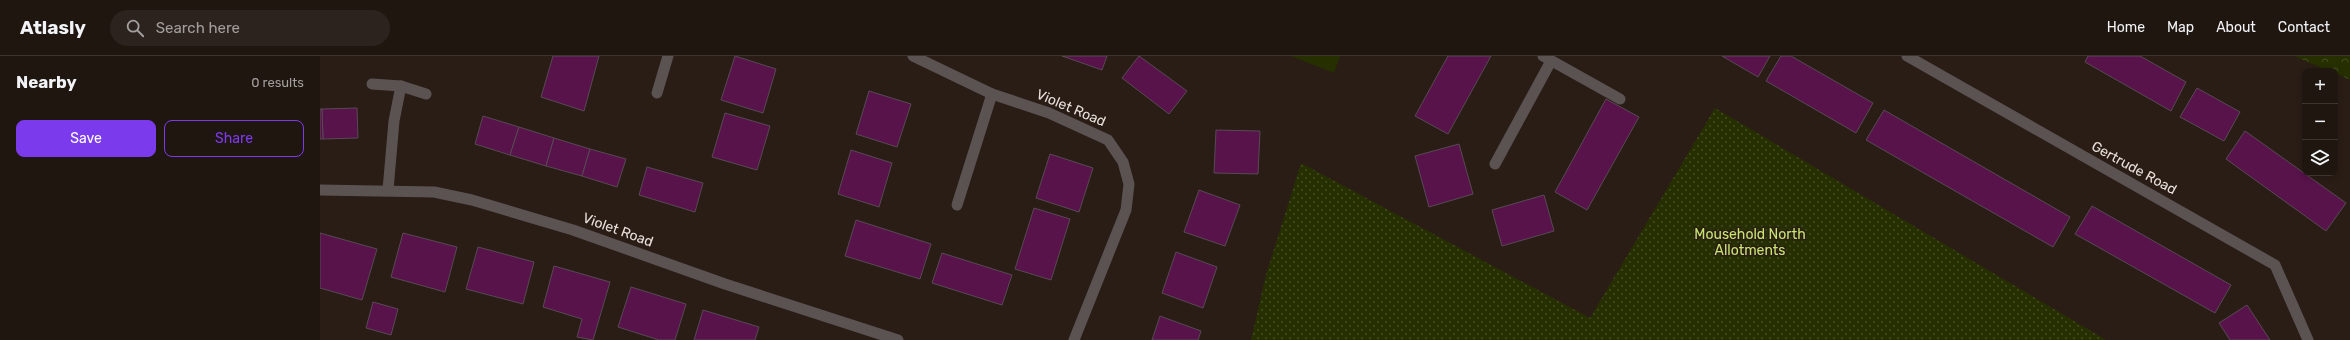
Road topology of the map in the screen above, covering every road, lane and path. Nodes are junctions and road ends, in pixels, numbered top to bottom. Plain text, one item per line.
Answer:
1 (668, 56) edge
2 (913, 56) edge
3 (1907, 56) edge
4 (1547, 58) edge
5 (372, 84) dead end
6 (401, 86) junction
7 (657, 93) dead end
8 (426, 94) dead end
9 (992, 94) junction
10 (1620, 99) dead end
11 (1495, 164) dead end
12 (320, 190) edge
13 (388, 190) junction
14 (957, 205) dead end
15 (898, 340) edge
16 (1074, 340) edge
17 (2308, 340) edge

1 - 7 street
2 - 9 street, Violet Road
3 - 17 street, Gertrude Road
4 - 10 street
4 - 11 street
5 - 6 street
6 - 8 street
6 - 13 street
9 - 14 street
9 - 16 street, Violet Road
12 - 13 street, Violet Road
13 - 15 street, Violet Road

